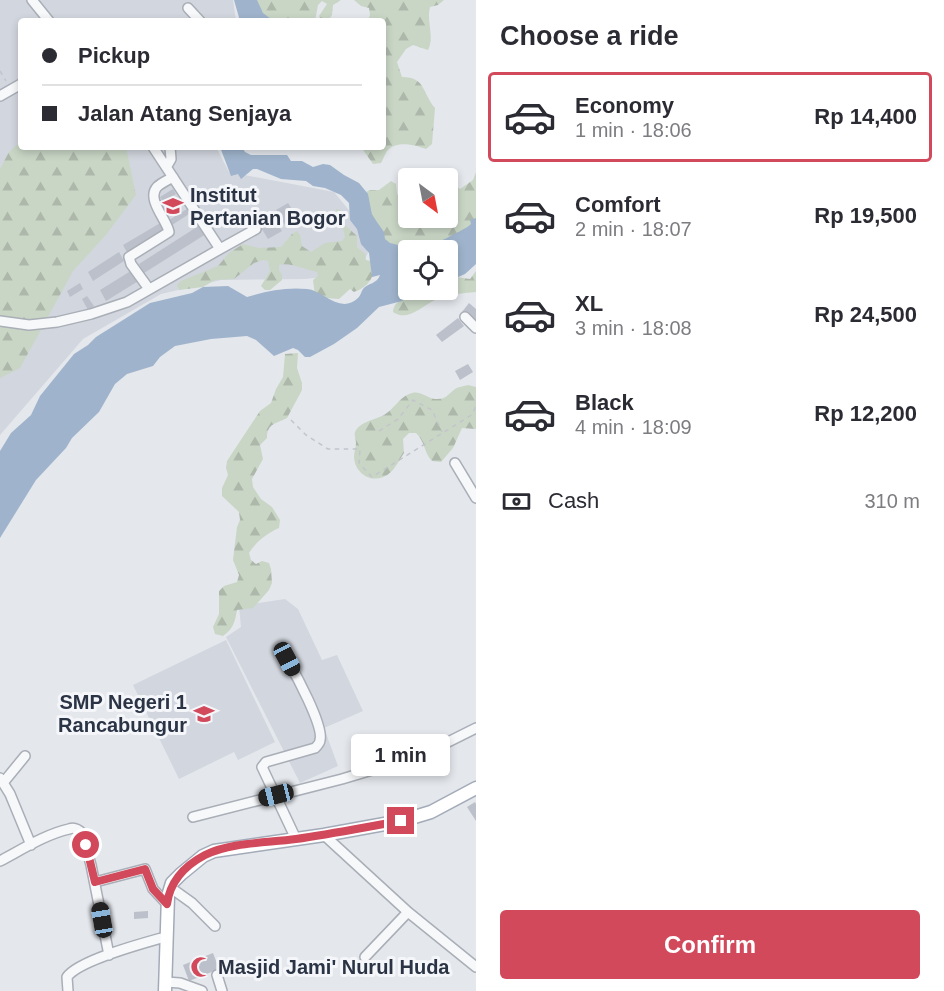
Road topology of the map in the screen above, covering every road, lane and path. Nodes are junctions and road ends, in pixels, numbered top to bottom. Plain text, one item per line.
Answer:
1 (32, 0) edge
2 (188, 8) dead end
3 (47, 18) edge
4 (197, 18) edge
5 (0, 71) edge
6 (18, 86) edge
7 (11, 90) junction
8 (0, 96) edge
9 (155, 150) edge
10 (170, 150) edge
11 (166, 166) junction
12 (173, 177) junction
13 (256, 230) dead end
14 (220, 249) junction
15 (149, 289) junction
16 (465, 317) dead end
17 (0, 321) edge
18 (476, 328) edge
19 (476, 404) edge
20 (291, 420) dead end
21 (379, 431) dead end
22 (442, 433) junction
23 (455, 463) dead end
24 (476, 498) edge
25 (287, 659) dead end
26 (476, 728) edge
27 (25, 756) dead end
28 (2, 781) edge
29 (476, 788) edge
30 (276, 795) junction
31 (192, 817) dead end
32 (324, 835) junction
33 (296, 839) junction
34 (31, 845) junction
35 (0, 861) edge
36 (95, 882) junction
37 (171, 888) junction
38 (167, 904) junction
39 (408, 912) junction
40 (215, 926) dead end
41 (165, 937) junction
42 (109, 955) junction
43 (365, 957) dead end
44 (476, 967) edge
45 (217, 975) dead end
46 (166, 987) edge
47 (68, 991) edge
48 (201, 991) edge
49 (222, 991) edge

1 - 3 street
2 - 4 street
5 - 7 path
6 - 7 street
7 - 8 street
9 - 11 street
10 - 11 street
11 - 12 street
12 - 14 street
12 - 15 street
13 - 14 street
14 - 15 street
15 - 17 street
16 - 18 street
19 - 22 path
20 - 22 path
21 - 22 path
23 - 24 street
25 - 30 street
26 - 30 street
27 - 28 street
28 - 34 street
29 - 32 main road
30 - 31 street
30 - 33 street
32 - 33 main road
32 - 39 street
33 - 37 main road
34 - 35 street
34 - 36 street
36 - 38 street
36 - 42 street
37 - 38 main road
37 - 40 street
38 - 41 main road
39 - 43 street
39 - 44 street
41 - 42 street
41 - 46 main road
42 - 47 street
45 - 49 street
46 - 48 street

